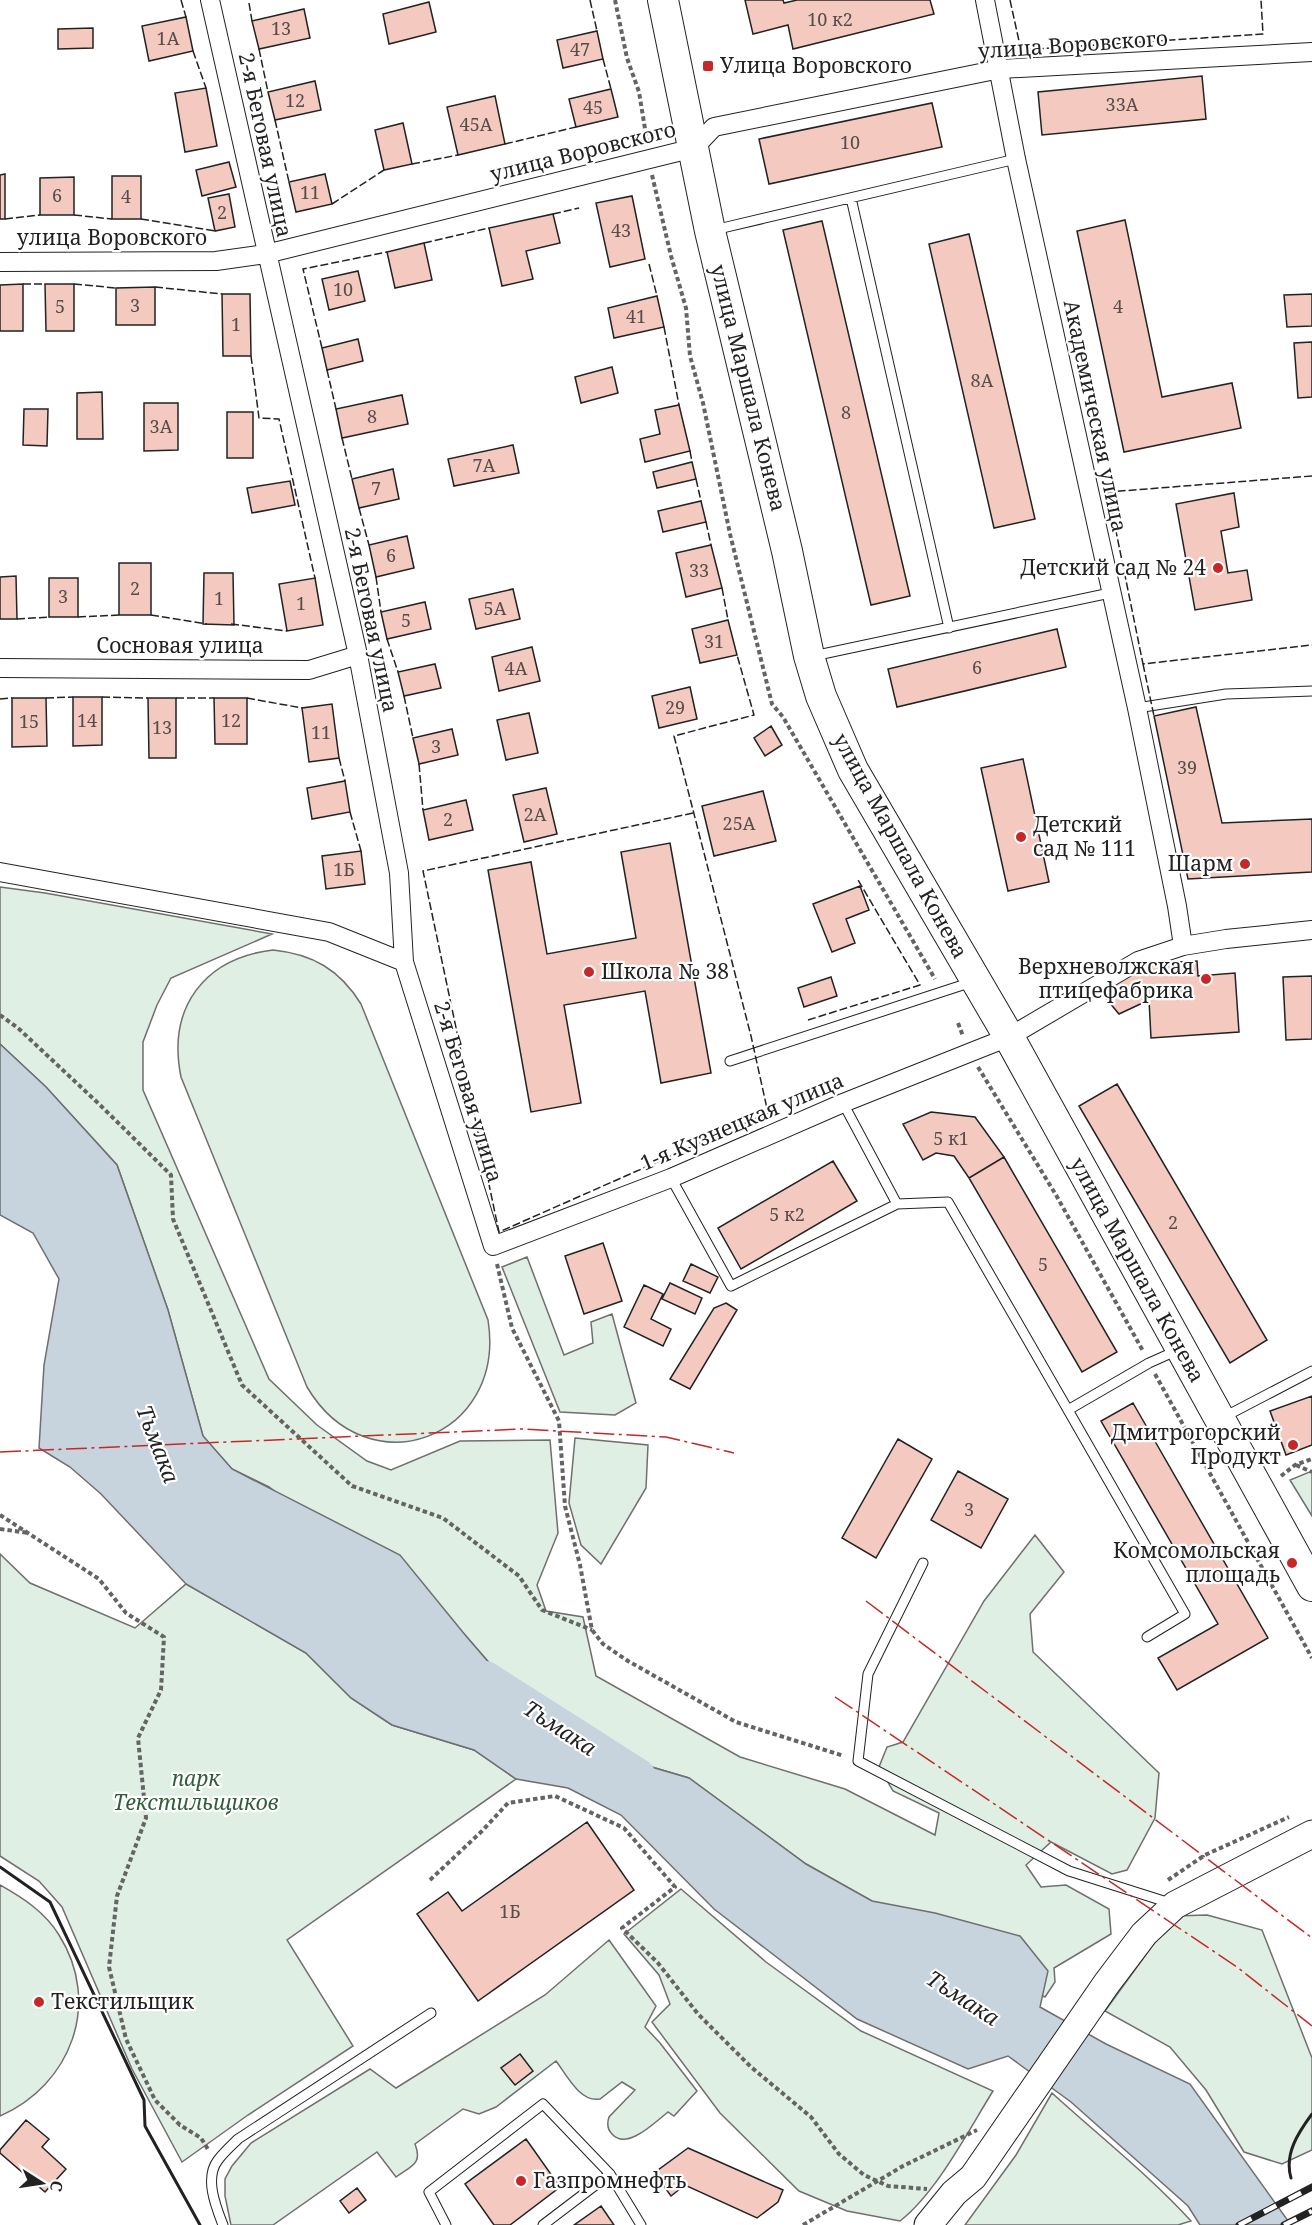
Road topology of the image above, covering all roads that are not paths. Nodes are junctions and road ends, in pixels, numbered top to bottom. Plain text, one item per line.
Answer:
1 (210, 0) edge
2 (663, 0) edge
3 (985, 0) edge
4 (1312, 52) edge
5 (1000, 69) junction
6 (694, 148) junction
7 (1016, 159) junction
8 (851, 198) junction
9 (710, 231) junction
10 (266, 254) junction
11 (0, 261) edge
12 (1110, 593) junction
13 (949, 628) junction
14 (358, 655) junction
15 (809, 656) junction
16 (0, 668) edge
17 (1312, 692) edge
18 (1137, 708) junction
19 (0, 872) edge
20 (1312, 930) edge
21 (1183, 946) junction
22 (404, 962) junction
23 (975, 981) junction
24 (1009, 1037) junction
25 (730, 1061) dead end
26 (843, 1103) junction
27 (671, 1178) junction
28 (897, 1204) junction
29 (493, 1246) joint
30 (1180, 1348) junction
31 (1312, 1371) edge
32 (1068, 1410) junction
33 (1219, 1419) junction
34 (923, 1563) dead end
35 (1312, 1586) edge
36 (1147, 1637) dead end
37 (1312, 1834) edge
38 (1175, 1905) junction
39 (431, 2013) dead end
40 (610, 2174) junction
41 (224, 2225) edge
42 (446, 2225) edge
43 (543, 2225) edge
44 (641, 2225) edge
45 (928, 2225) edge

1 - 10 street, 2-я Беговая улица
2 - 6 main road, улица Маршала Конева
3 - 5 street, Академическая улица
4 - 5 street, улица Воровского
5 - 6 street, улица Воровского
5 - 7 street, Академическая улица
6 - 9 main road, улица Маршала Конева
6 - 10 street, улица Воровского
7 - 8 lane
7 - 12 street, Академическая улица
8 - 9 lane
8 - 13 lane
9 - 15 main road, улица Маршала Конева
10 - 11 street, улица Воровского
10 - 14 street, 2-я Беговая улица
12 - 13 lane
12 - 18 street, Академическая улица
13 - 15 lane
14 - 16 street, Сосновая улица
14 - 22 street, 2-я Беговая улица
15 - 23 main road, улица Маршала Конева
17 - 18 lane
18 - 21 street, Академическая улица
19 - 22 street
20 - 21 street, 1-я Кузнецкая улица
21 - 24 street, 1-я Кузнецкая улица
22 - 29 street, 2-я Беговая улица
23 - 24 main road, улица Маршала Конева
23 - 25 lane
24 - 26 street, 1-я Кузнецкая улица
24 - 30 main road, улица Маршала Конева
26 - 27 street, 1-я Кузнецкая улица
26 - 28 lane
27 - 28 lane
27 - 29 street, 1-я Кузнецкая улица
28 - 32 lane
30 - 32 lane
30 - 33 main road, улица Маршала Конева
31 - 33 lane
32 - 36 lane
33 - 35 main road, улица Маршала Конева
34 - 38 lane
37 - 38 main road
38 - 45 main road
39 - 41 lane
40 - 42 lane
40 - 43 lane
40 - 44 lane

